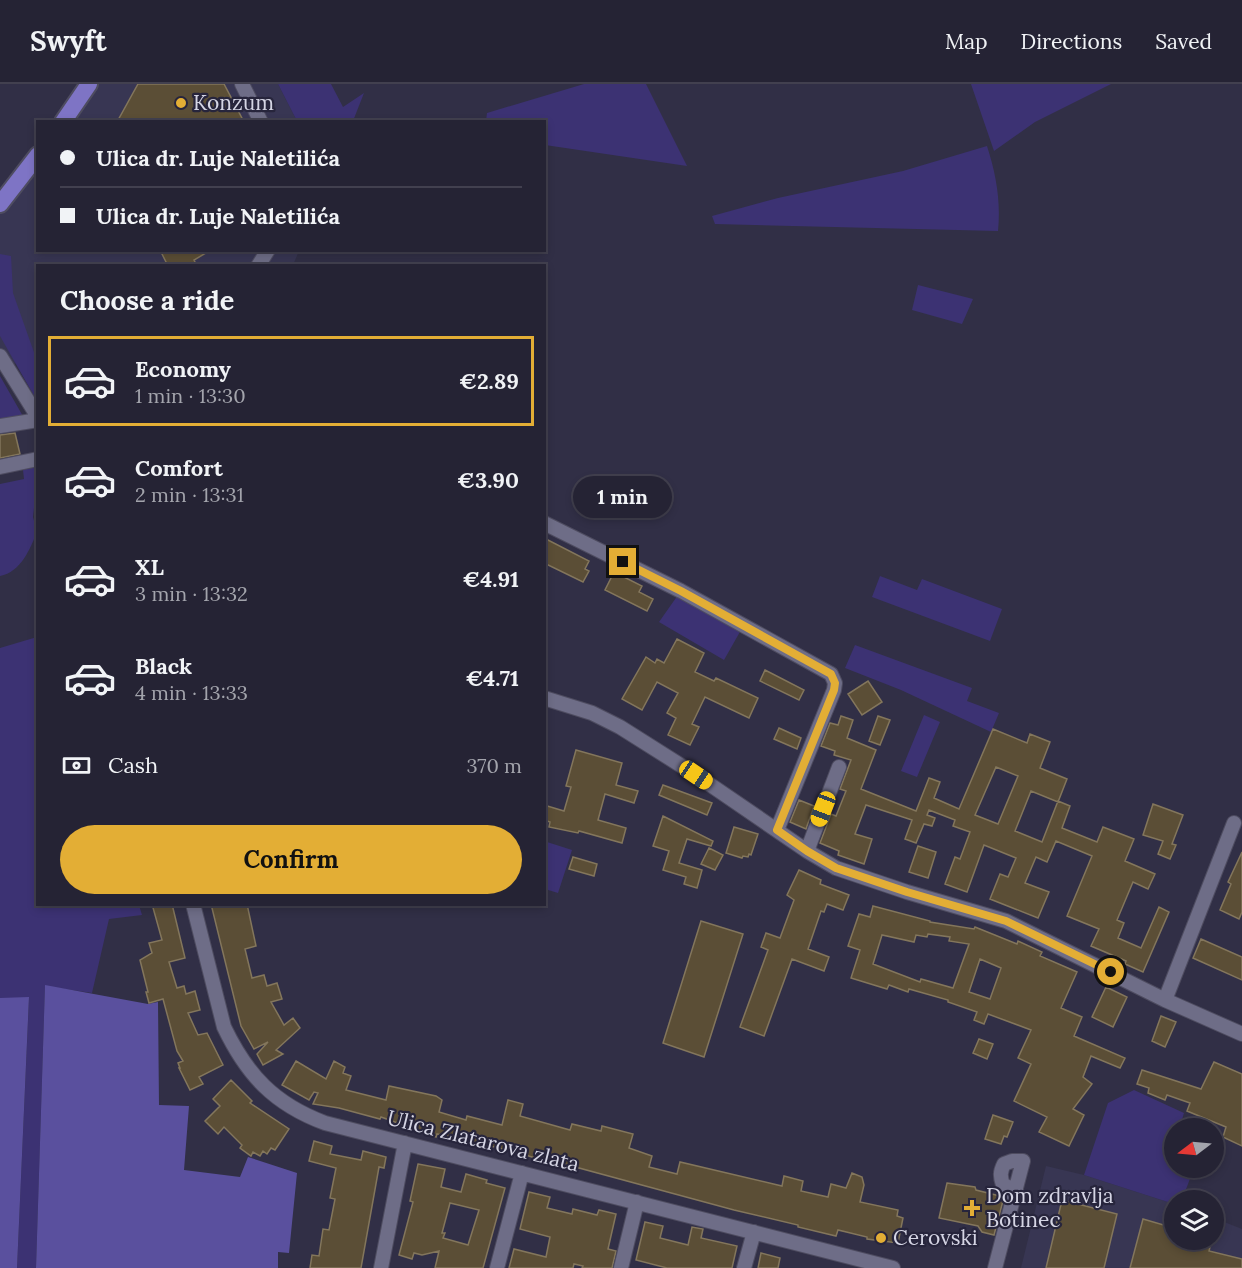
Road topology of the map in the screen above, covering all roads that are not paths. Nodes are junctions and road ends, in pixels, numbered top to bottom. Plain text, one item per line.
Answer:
1 (89, 84) edge
2 (242, 84) edge
3 (64, 120) edge
4 (260, 120) edge
5 (36, 158) edge
6 (0, 204) edge
7 (0, 356) edge
8 (36, 416) edge
9 (36, 419) edge
10 (0, 426) edge
11 (36, 459) edge
12 (0, 467) edge
13 (546, 524) edge
14 (546, 699) edge
15 (839, 767) dead end
16 (1234, 823) dead end
17 (777, 830) junction
18 (807, 851) junction
19 (194, 906) edge
20 (1165, 1000) junction
21 (1242, 1035) edge
22 (405, 1143) junction
23 (522, 1173) junction
24 (1016, 1190) dead end
25 (637, 1202) junction
26 (754, 1232) junction
27 (868, 1265) edge
28 (381, 1268) edge
29 (497, 1268) edge
30 (621, 1268) edge
31 (744, 1268) edge
32 (893, 1268) edge
33 (996, 1268) edge

1 - 3 main road
2 - 4 street
5 - 6 main road
7 - 8 street
9 - 10 street
11 - 12 street
13 - 17 street
14 - 17 street
15 - 18 street
16 - 20 street
17 - 18 street
18 - 20 street
19 - 22 street, Ulica Zlatarova zlata
20 - 21 street
22 - 23 street, Ulica Zlatarova zlata
22 - 28 street
23 - 25 street, Ulica Zlatarova zlata
23 - 29 street
24 - 33 street
25 - 26 street, Ulica Zlatarova zlata
25 - 30 street
26 - 27 street, Ulica Zlatarova zlata
26 - 31 street
27 - 32 street, Ulica Zlatarova zlata

